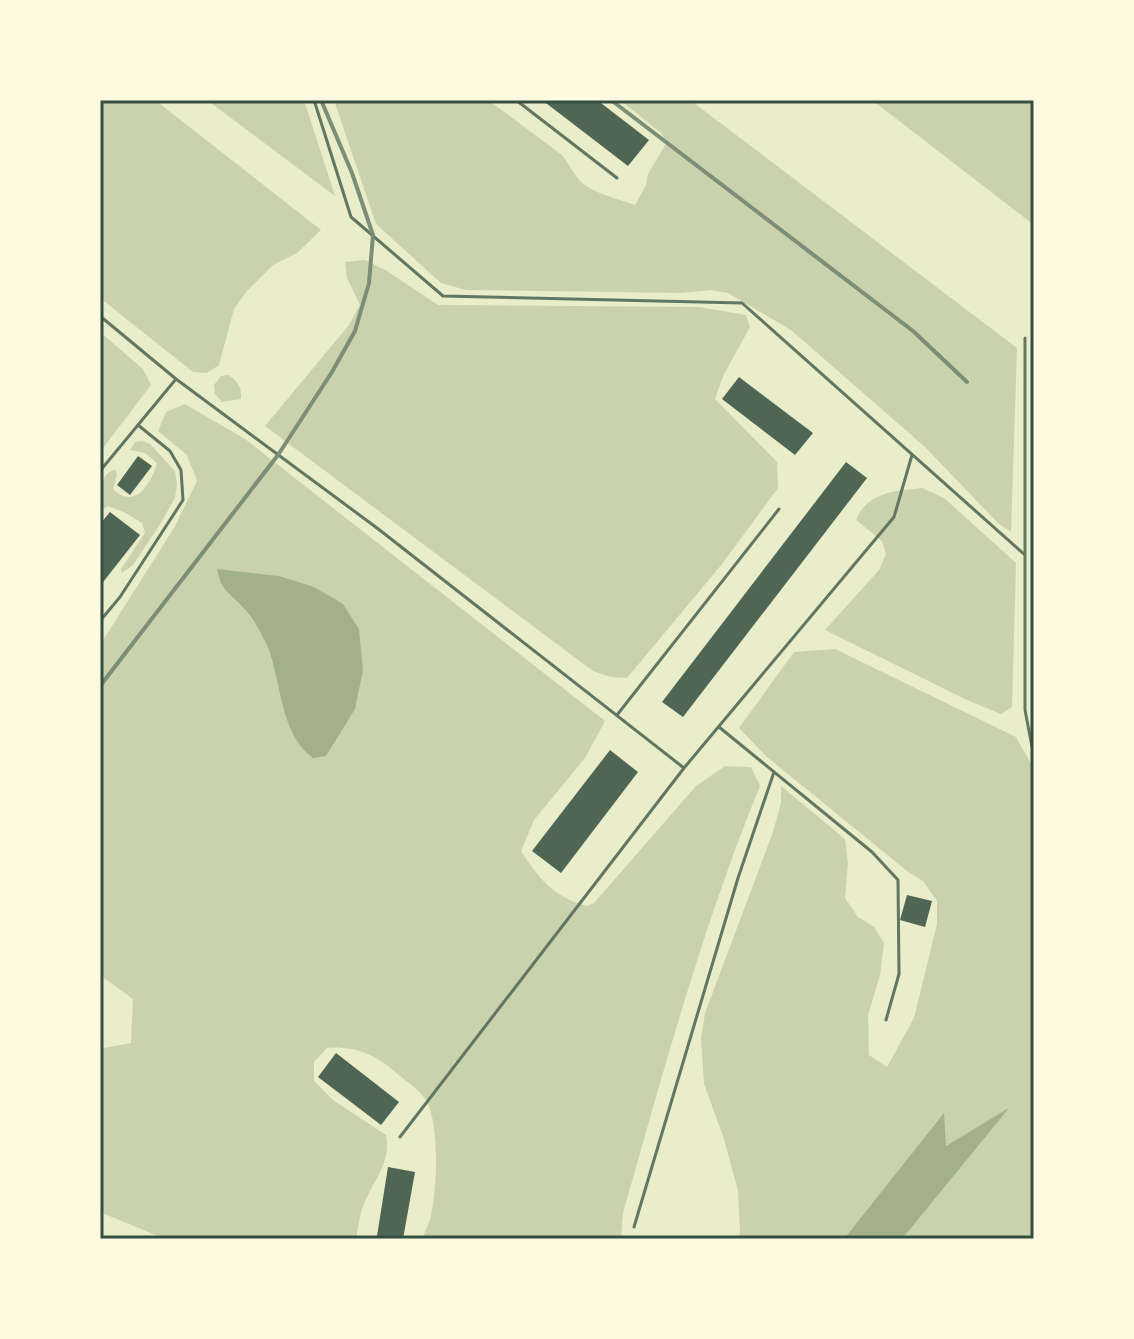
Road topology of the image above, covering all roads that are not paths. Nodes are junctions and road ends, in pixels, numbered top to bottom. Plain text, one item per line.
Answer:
1 (314, 100) edge
2 (516, 100) edge
3 (617, 178) dead end
4 (100, 316) edge
5 (1025, 338) dead end
6 (176, 379) junction
7 (138, 425) junction
8 (912, 455) junction
9 (100, 471) edge
10 (779, 509) dead end
11 (1025, 555) junction
12 (100, 621) edge
13 (617, 715) junction
14 (719, 727) junction
15 (1034, 757) edge
16 (684, 768) junction
17 (774, 772) junction
18 (886, 1020) dead end
19 (400, 1137) dead end
20 (634, 1227) dead end

1 - 8 lane
2 - 3 lane
4 - 6 lane
5 - 11 lane
6 - 7 lane
6 - 13 lane
7 - 9 lane
7 - 12 lane
8 - 11 lane
8 - 14 lane
10 - 13 lane
11 - 15 lane
13 - 16 lane
14 - 16 lane
14 - 17 lane
16 - 19 lane
17 - 18 lane
17 - 20 lane

